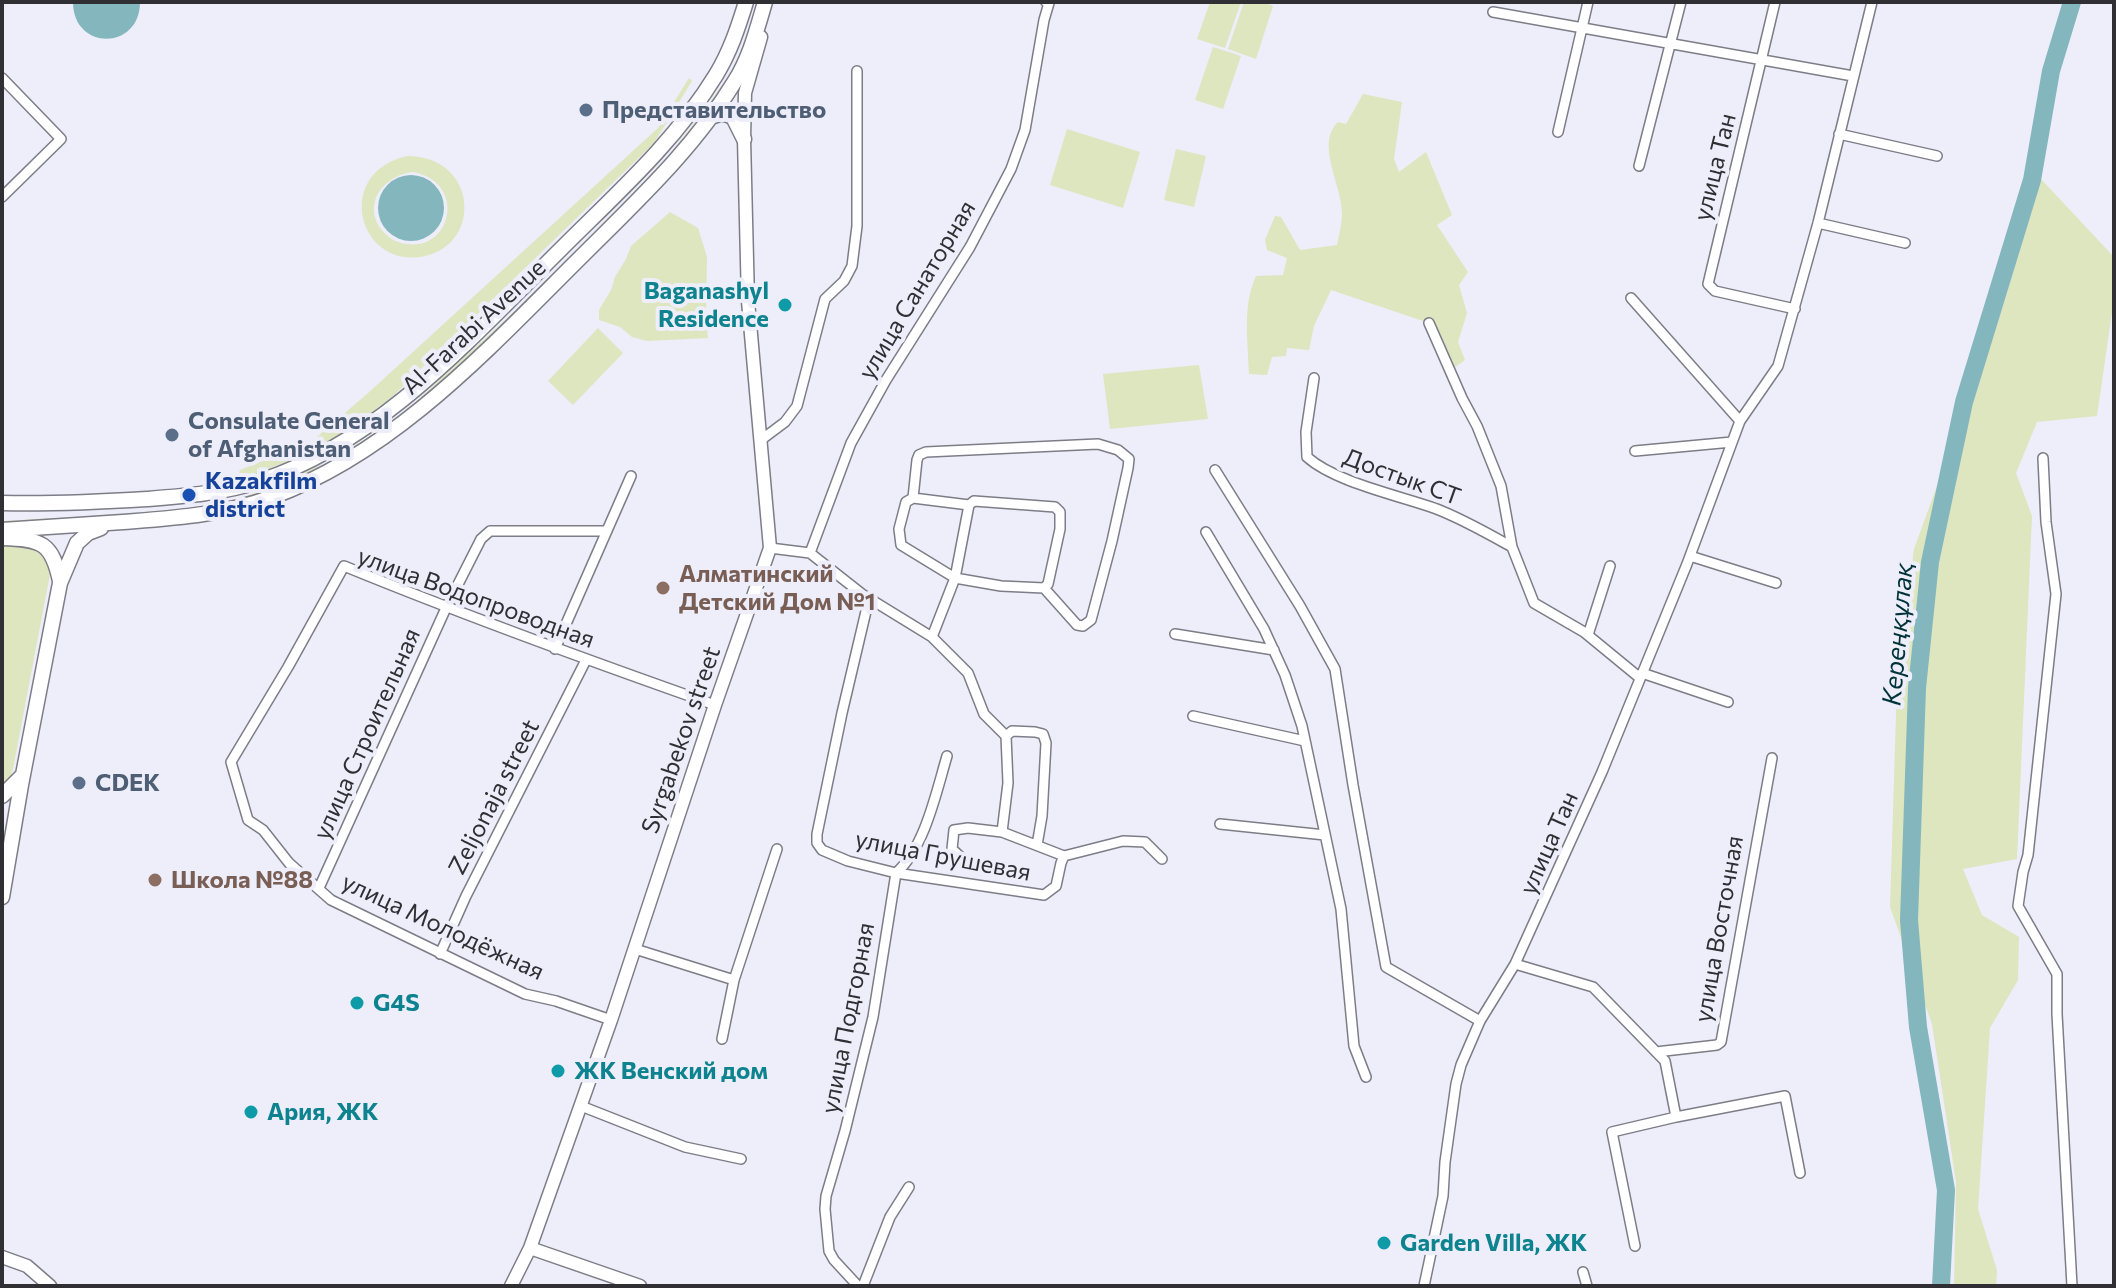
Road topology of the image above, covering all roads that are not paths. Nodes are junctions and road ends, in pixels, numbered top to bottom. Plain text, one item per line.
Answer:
1 (746, 2) edge
2 (768, 2) edge
3 (1048, 2) edge
4 (1588, 2) edge
5 (1681, 2) edge
6 (1775, 2) edge
7 (1872, 2) edge
8 (1493, 12) dead end
9 (1581, 28) junction
10 (1672, 43) junction
11 (1762, 59) junction
12 (857, 71) dead end
13 (1853, 76) junction
14 (2, 78) edge
15 (711, 117) junction
16 (1558, 132) dead end
17 (1839, 134) junction
18 (744, 139) junction
19 (1937, 156) dead end
20 (1639, 166) dead end
21 (2, 197) edge
22 (1818, 223) junction
23 (1905, 243) dead end
24 (1631, 298) dead end
25 (1795, 309) junction
26 (1429, 323) dead end
27 (1314, 378) dead end
28 (1740, 421) junction
29 (761, 440) junction
30 (1732, 442) junction
31 (1635, 451) dead end
32 (2043, 458) dead end
33 (1215, 470) dead end
34 (631, 476) dead end
35 (913, 498) junction
36 (969, 505) junction
37 (2, 506) edge
38 (119, 522) junction
39 (2, 530) edge
40 (606, 531) junction
41 (1206, 532) dead end
42 (2, 538) edge
43 (1512, 547) junction
44 (770, 548) junction
45 (810, 553) junction
46 (1690, 556) junction
47 (1610, 566) dead end
48 (955, 578) junction
49 (60, 583) junction
50 (1776, 583) dead end
51 (1044, 588) junction
52 (862, 594) junction
53 (446, 608) junction
54 (1175, 634) dead end
55 (1588, 635) junction
56 (932, 637) junction
57 (555, 649) junction
58 (1274, 650) junction
59 (586, 660) junction
60 (1641, 676) junction
61 (1728, 702) dead end
62 (715, 705) junction
63 (1193, 716) dead end
64 (1006, 736) junction
65 (1305, 741) junction
66 (947, 756) dead end
67 (1772, 758) dead end
68 (231, 762) joint
69 (23, 775) junction
70 (2, 796) edge
71 (1220, 824) dead end
72 (1002, 832) junction
73 (1325, 835) junction
74 (1037, 845) junction
75 (777, 849) dead end
76 (1064, 856) junction
77 (1162, 859) dead end
78 (967, 863) dead end
79 (896, 873) junction
80 (319, 888) junction
81 (2, 897) edge
82 (635, 949) junction
83 (440, 954) junction
84 (1515, 964) junction
85 (734, 980) junction
86 (611, 1020) junction
87 (1480, 1021) junction
88 (722, 1039) dead end
89 (1656, 1052) junction
90 (1366, 1077) dead end
91 (581, 1106) junction
92 (1676, 1117) junction
93 (741, 1159) dead end
94 (1800, 1173) dead end
95 (909, 1187) dead end
96 (1635, 1246) dead end
97 (530, 1248) junction
98 (2, 1257) edge
99 (1583, 1272) dead end
100 (50, 1286) edge
101 (511, 1286) edge
102 (640, 1286) edge
103 (861, 1286) edge
104 (1424, 1286) edge
105 (1587, 1286) edge
106 (2072, 1286) edge

1 - 37 main road, Al-Farabi Avenue
2 - 15 main road, Al-Farabi Avenue
2 - 18 street, Syrgabekov street
3 - 45 street, улица Санаторная
4 - 9 street
5 - 10 street
6 - 11 street, улица Тан
7 - 13 street, улица Тан
8 - 9 street
9 - 10 street
9 - 16 street
10 - 11 street
10 - 20 street
11 - 13 street
11 - 25 street, улица Тан
12 - 29 street
13 - 17 street, улица Тан
14 - 21 street
15 - 18 main road
15 - 38 main road, Al-Farabi Avenue
17 - 19 street
17 - 22 street, улица Тан
18 - 29 street, Syrgabekov street
22 - 23 street
22 - 25 street, улица Тан
24 - 28 street
25 - 28 street, улица Тан
26 - 43 street, Достык СТ
27 - 43 street, Достык СТ
28 - 30 street, улица Тан
29 - 44 street, Syrgabekov street
30 - 31 street
30 - 46 street, улица Тан
32 - 106 street
33 - 87 street
34 - 40 street
35 - 36 street
35 - 48 street
35 - 51 street
36 - 48 street
36 - 51 street
38 - 39 main road, Al-Farabi Avenue
38 - 49 main road
40 - 53 street, улица Строительная
40 - 57 street
41 - 58 street
42 - 49 main road
43 - 55 street, Достык СТ
44 - 45 street
44 - 62 street, Syrgabekov street
45 - 52 street
46 - 50 street
46 - 60 street, улица Тан
47 - 55 street
48 - 51 street
48 - 56 street
49 - 69 main road
52 - 56 street
52 - 79 street, улица Грушевая
53 - 57 street, улица Водопроводная
53 - 68 street, улица Водопроводная
53 - 80 street, улица Строительная
54 - 58 street
55 - 60 street, Достык СТ
56 - 64 street
57 - 59 street, улица Водопроводная
58 - 65 street
59 - 62 street, улица Водопроводная
59 - 83 street, Zeljonaja street
60 - 61 street
60 - 84 street, улица Тан
62 - 82 street, Syrgabekov street
63 - 65 street
64 - 72 street
64 - 74 street
65 - 73 street
66 - 79 street, улица Подгорная
67 - 89 street, улица Восточная
68 - 80 street, улица Молодёжная
69 - 70 main road
69 - 81 main road
71 - 73 street
72 - 74 street
72 - 78 street
73 - 90 street
74 - 76 street
75 - 85 street
76 - 77 street, улица Грушевая
76 - 79 street, улица Грушевая
79 - 103 street, улица Подгорная
80 - 83 street, улица Молодёжная
82 - 85 street
82 - 86 street, Syrgabekov street
83 - 86 street, улица Молодёжная
84 - 87 street, улица Тан
84 - 89 street
85 - 88 street
86 - 91 street, Syrgabekov street
87 - 104 street, улица Тан
89 - 92 street
91 - 93 street
91 - 97 street, Syrgabekov street
92 - 94 street
92 - 96 street
95 - 103 street
97 - 101 street, Syrgabekov street
97 - 102 street
98 - 100 street
99 - 105 street

